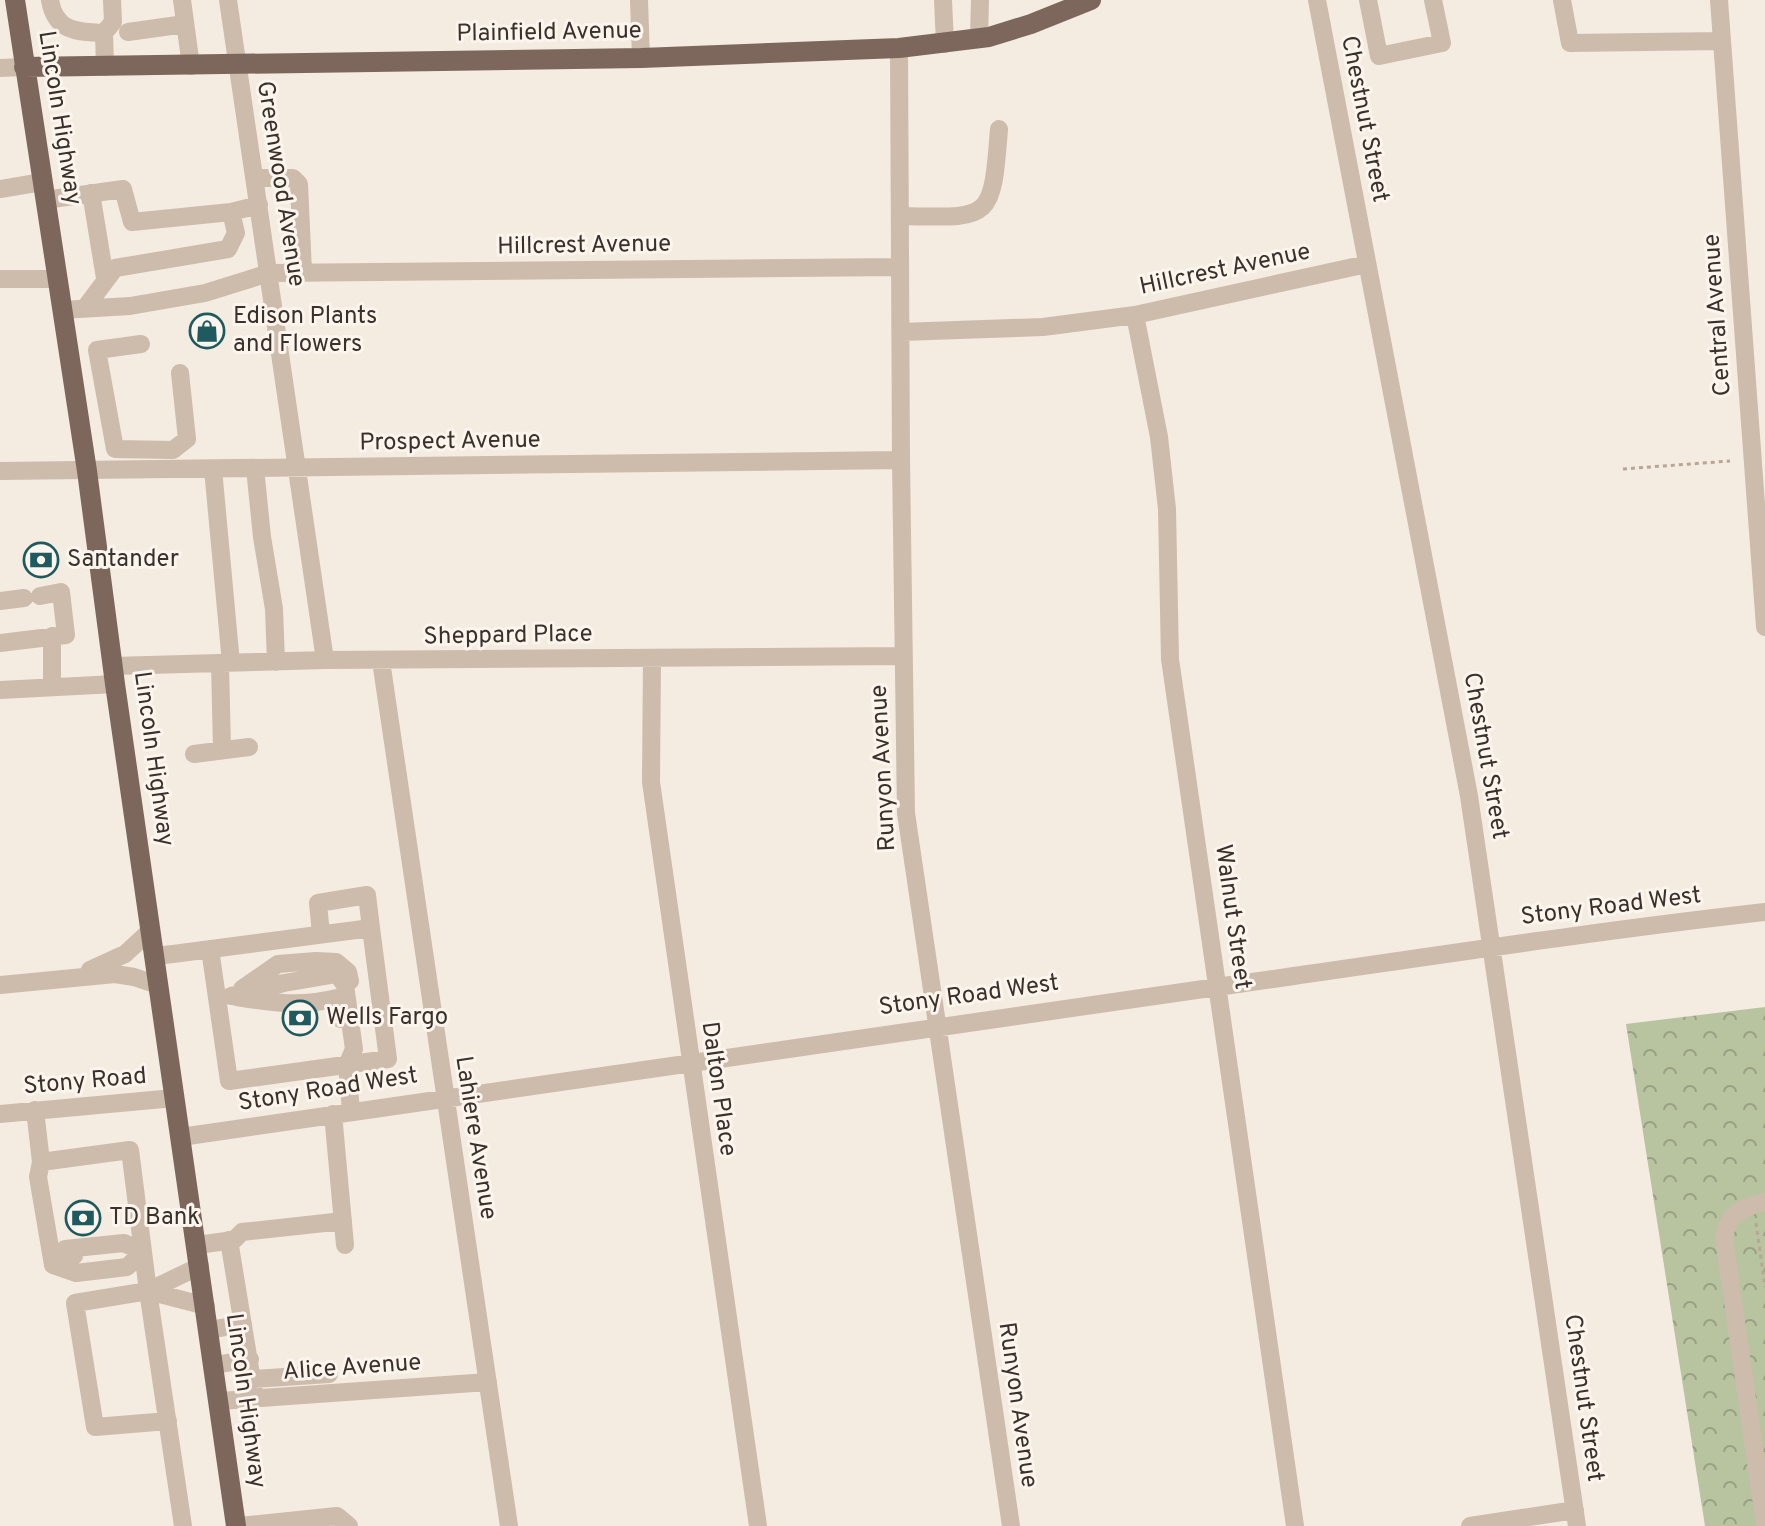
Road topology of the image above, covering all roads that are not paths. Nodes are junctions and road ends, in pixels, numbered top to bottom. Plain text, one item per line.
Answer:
1 (15, 0) edge
2 (50, 0) edge
3 (112, 0) edge
4 (182, 0) edge
5 (228, 0) edge
6 (639, 0) edge
7 (943, 0) edge
8 (980, 0) edge
9 (1091, 0) edge
10 (1317, 0) edge
11 (1368, 0) edge
12 (1433, 0) edge
13 (1562, 0) edge
14 (1719, 0) edge
15 (185, 24) junction
16 (128, 32) dead end
17 (104, 33) junction
18 (979, 38) junction
19 (1721, 41) junction
20 (945, 44) junction
21 (899, 48) junction
22 (641, 58) junction
23 (191, 66) junction
24 (238, 66) junction
25 (24, 67) junction
26 (105, 67) junction
27 (0, 68) edge
28 (999, 129) dead end
29 (254, 178) junction
30 (0, 189) edge
31 (43, 191) junction
32 (91, 193) junction
33 (259, 205) junction
34 (231, 212) junction
35 (900, 216) junction
36 (262, 228) junction
37 (236, 233) junction
38 (1367, 264) junction
39 (900, 267) junction
40 (303, 272) junction
41 (269, 273) junction
42 (105, 278) junction
43 (0, 279) edge
44 (57, 279) junction
45 (85, 308) junction
46 (62, 310) junction
47 (1135, 315) junction
48 (901, 332) junction
49 (141, 344) dead end
50 (99, 360) junction
51 (70, 365) junction
52 (180, 373) dead end
53 (103, 381) junction
54 (74, 386) junction
55 (83, 443) junction
56 (115, 449) junction
57 (173, 450) junction
58 (901, 460) junction
59 (255, 468) junction
60 (298, 468) junction
61 (176, 469) junction
62 (213, 469) junction
63 (116, 470) junction
64 (0, 471) edge
65 (87, 471) junction
66 (0, 601) edge
67 (1765, 627) edge
68 (52, 636) junction
69 (0, 643) edge
70 (903, 656) junction
71 (652, 658) junction
72 (325, 660) junction
73 (381, 661) junction
74 (276, 662) junction
75 (225, 663) junction
76 (114, 675) junction
77 (52, 687) junction
78 (0, 690) edge
79 (249, 747) dead end
80 (222, 750) junction
81 (194, 754) dead end
82 (1765, 912) edge
83 (371, 928) junction
84 (151, 930) junction
85 (321, 934) junction
86 (1493, 946) junction
87 (210, 949) junction
88 (155, 956) junction
89 (77, 976) junction
90 (0, 985) edge
91 (158, 985) junction
92 (1218, 987) junction
93 (224, 997) junction
94 (938, 1024) junction
95 (355, 1059) junction
96 (689, 1061) junction
97 (444, 1095) junction
98 (174, 1098) junction
99 (35, 1110) junction
100 (342, 1112) junction
101 (0, 1114) edge
102 (181, 1137) junction
103 (41, 1162) junction
104 (1760, 1209) edge
105 (343, 1221) junction
106 (229, 1240) junction
107 (345, 1245) dead end
108 (143, 1252) junction
109 (198, 1255) junction
110 (53, 1265) junction
111 (148, 1291) junction
112 (206, 1306) junction
113 (243, 1324) junction
114 (209, 1330) junction
115 (250, 1359) junction
116 (215, 1365) junction
117 (329, 1374) dead end
118 (253, 1379) junction
119 (488, 1382) junction
120 (255, 1399) junction
121 (220, 1401) junction
122 (168, 1421) junction
123 (1576, 1518) edge
124 (1765, 1525) edge
125 (183, 1526) edge
126 (238, 1526) edge
127 (349, 1526) edge
128 (509, 1526) edge
129 (758, 1526) edge
130 (1011, 1526) edge
131 (1295, 1526) edge
132 (1470, 1526) edge

1 - 25 main road, Lincoln Highway
2 - 17 street
3 - 17 street
4 - 15 street
5 - 24 street, Greenwood Avenue
6 - 22 street
7 - 20 street
8 - 18 street
9 - 18 main road, Plainfield Avenue
10 - 38 street, Chestnut Street
11 - 12 street
13 - 19 street
14 - 19 street, Central Avenue
15 - 16 street
15 - 23 street
17 - 26 street
18 - 20 main road, Plainfield Avenue
19 - 67 street, Central Avenue
20 - 21 main road, Plainfield Avenue
21 - 22 main road, Plainfield Avenue
21 - 35 street, Runyon Avenue
22 - 24 main road, Plainfield Avenue
23 - 24 main road, Plainfield Avenue
23 - 26 main road, Plainfield Avenue
24 - 29 street, Greenwood Avenue
25 - 26 main road, Plainfield Avenue
25 - 27 street, Plainfield Avenue
25 - 31 main road, Lincoln Highway
28 - 35 street
29 - 33 street, Greenwood Avenue
29 - 40 street
30 - 31 street
31 - 32 street
31 - 44 main road, Lincoln Highway
32 - 34 street
32 - 42 street
33 - 34 street
33 - 36 street, Greenwood Avenue
34 - 37 street
35 - 39 street, Runyon Avenue
36 - 37 street
36 - 41 street, Greenwood Avenue
37 - 42 street
38 - 47 street, Hillcrest Avenue
38 - 86 street, Chestnut Street
39 - 40 street, Hillcrest Avenue
39 - 48 street, Runyon Avenue
40 - 41 street, Hillcrest Avenue
41 - 45 street, Hillcrest Avenue
41 - 60 street, Greenwood Avenue
42 - 45 street
43 - 44 street
44 - 46 main road, Lincoln Highway
45 - 46 street, Hillcrest Avenue
46 - 51 main road, Lincoln Highway
47 - 48 street, Hillcrest Avenue
47 - 92 street, Walnut Street
48 - 58 street, Runyon Avenue
49 - 50 street
50 - 51 street
50 - 53 street
51 - 54 main road, Lincoln Highway
52 - 57 street
53 - 54 street
53 - 56 street
54 - 55 main road, Lincoln Highway
55 - 56 street
55 - 65 main road, Lincoln Highway
56 - 57 street
56 - 63 street
57 - 61 street
58 - 60 street, Prospect Avenue
58 - 70 street, Runyon Avenue
59 - 60 street, Prospect Avenue
59 - 62 street, Prospect Avenue
59 - 74 street
60 - 72 street, Greenwood Avenue
61 - 62 street, Prospect Avenue
61 - 63 street, Prospect Avenue
62 - 75 street
63 - 65 street, Prospect Avenue
64 - 65 street, Prospect Avenue
65 - 76 main road, Lincoln Highway
66 - 68 street
68 - 69 street
68 - 77 street
70 - 71 street, Sheppard Place
70 - 94 street, Runyon Avenue
71 - 73 street, Sheppard Place
71 - 96 street, Dalton Place
72 - 73 street, Sheppard Place
72 - 74 street, Sheppard Place
73 - 97 street, Lahiere Avenue
74 - 75 street, Sheppard Place
75 - 76 street, Sheppard Place
75 - 80 street
76 - 77 street, Sheppard Place
76 - 84 main road, Lincoln Highway
77 - 78 street, Sheppard Place
79 - 80 street
80 - 81 street
82 - 86 street, Stony Road West
83 - 85 street
83 - 85 street
83 - 95 street
84 - 88 main road, Lincoln Highway
84 - 89 street
85 - 87 street
86 - 92 street, Stony Road West
86 - 123 street, Chestnut Street
87 - 88 street
87 - 93 street
88 - 91 main road, Lincoln Highway
89 - 90 street
89 - 91 street
91 - 98 main road, Lincoln Highway
92 - 94 street, Stony Road West
92 - 131 street, Walnut Street
93 - 95 street
93 - 95 street
93 - 95 street
93 - 95 street
94 - 96 street, Stony Road West
94 - 130 street, Runyon Avenue
95 - 100 street
96 - 97 street, Stony Road West
96 - 129 street, Dalton Place
97 - 100 street, Stony Road West
97 - 119 street, Lahiere Avenue
98 - 99 street, Stony Road
98 - 102 main road, Lincoln Highway
99 - 101 street, Stony Road
99 - 103 street
100 - 102 street, Stony Road West
100 - 105 street
102 - 109 main road, Lincoln Highway
103 - 108 street
103 - 110 street
104 - 124 street
105 - 106 street
105 - 107 street
106 - 109 street
106 - 113 street
108 - 110 street
108 - 110 street
108 - 111 street
109 - 111 street
109 - 112 main road, Lincoln Highway
111 - 112 street
111 - 122 street
111 - 122 street
112 - 114 main road, Lincoln Highway
113 - 114 street
113 - 115 street
114 - 116 main road, Lincoln Highway
115 - 116 street
115 - 118 street
116 - 121 main road, Lincoln Highway
117 - 118 street
118 - 120 street
119 - 120 street, Alice Avenue
119 - 128 street, Lahiere Avenue
120 - 121 street, Alice Avenue
121 - 126 main road, Lincoln Highway
122 - 125 street
123 - 132 street
126 - 127 street

